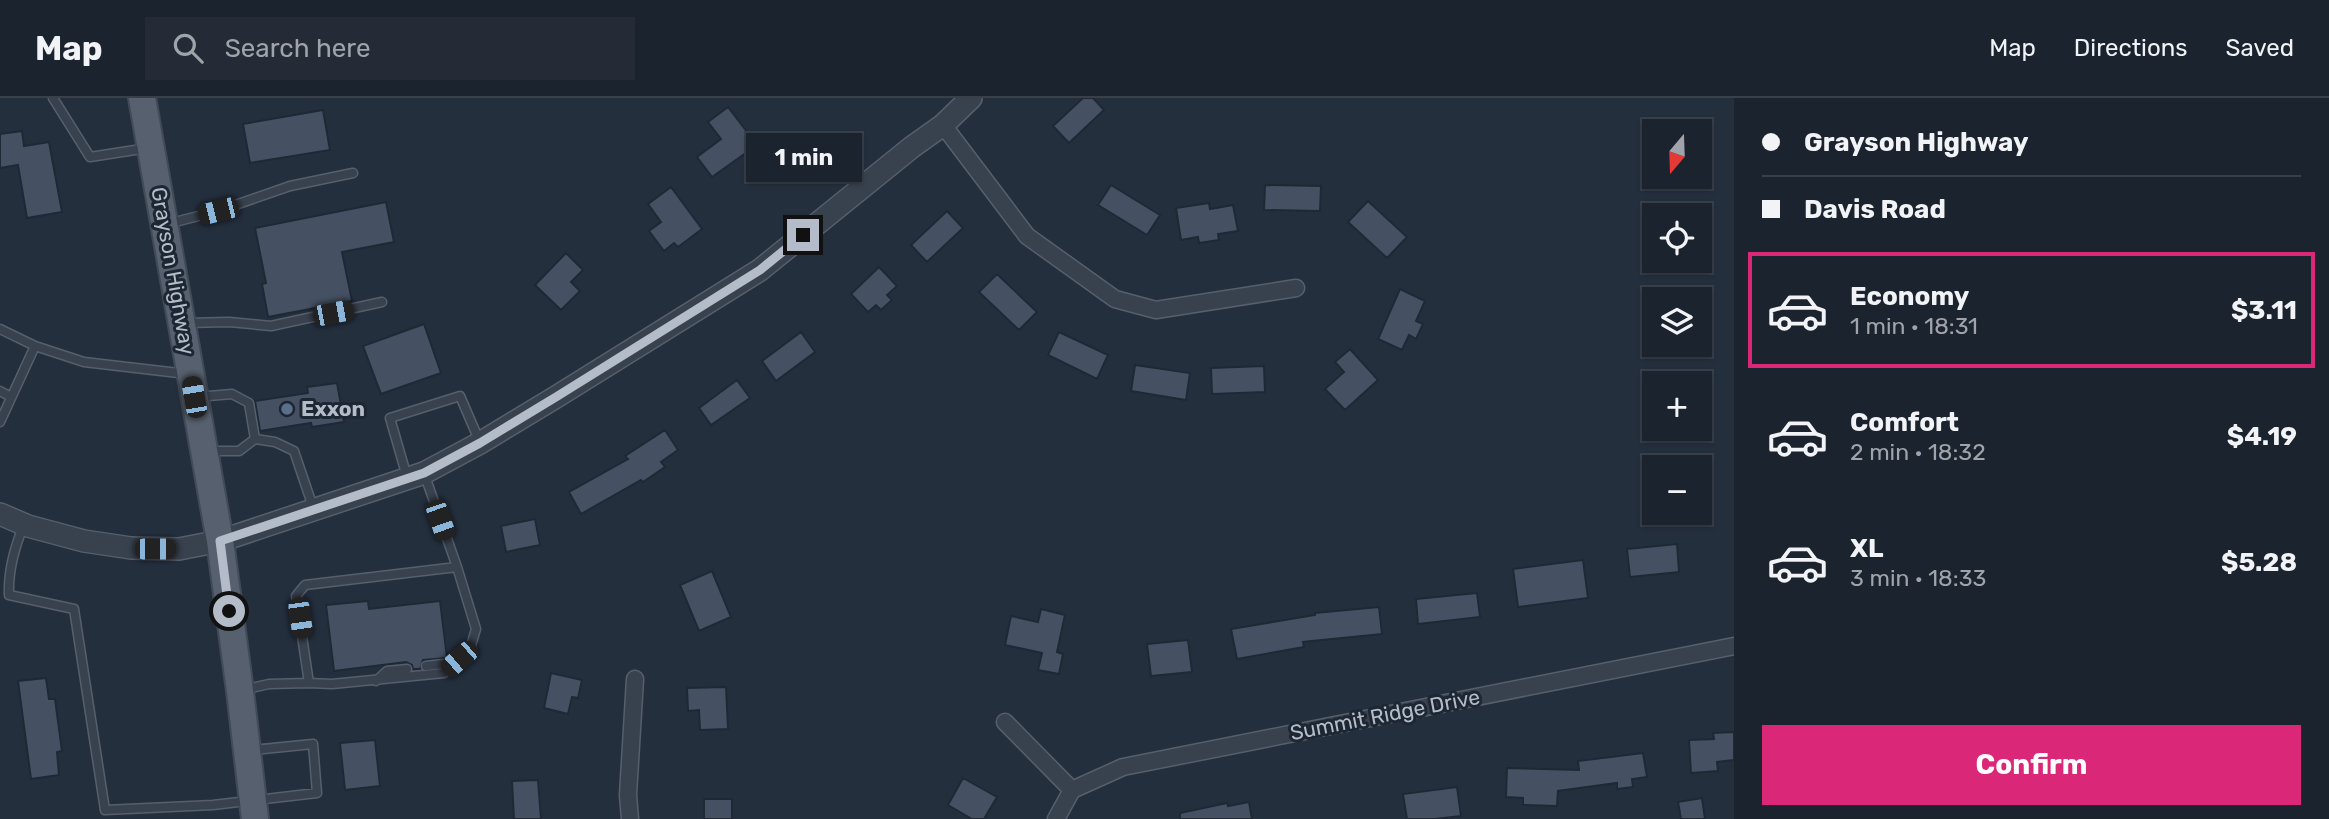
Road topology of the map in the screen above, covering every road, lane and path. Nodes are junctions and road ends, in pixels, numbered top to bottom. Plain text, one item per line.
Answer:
1 (53, 98) edge
2 (142, 98) edge
3 (971, 98) edge
4 (943, 125) junction
5 (151, 147) junction
6 (353, 173) dead end
7 (164, 225) junction
8 (1296, 288) dead end
9 (382, 302) dead end
10 (182, 323) junction
11 (0, 329) edge
12 (35, 346) junction
13 (192, 386) junction
14 (0, 391) edge
15 (11, 397) junction
16 (0, 422) edge
17 (255, 439) junction
18 (480, 443) junction
19 (204, 450) junction
20 (416, 476) junction
21 (314, 510) junction
22 (0, 514) edge
23 (24, 524) junction
24 (220, 541) junction
25 (457, 567) junction
26 (1734, 646) edge
27 (426, 666) dead end
28 (448, 668) junction
29 (407, 669) dead end
30 (635, 679) dead end
31 (376, 681) junction
32 (309, 682) junction
33 (240, 691) junction
34 (1005, 722) dead end
35 (247, 751) junction
36 (1072, 789) junction
37 (254, 810) edge
38 (630, 819) edge
39 (1056, 819) edge

1 - 5 lane
2 - 5 main road, Grayson Highway
3 - 4 street
4 - 8 street
4 - 18 street
5 - 7 main road, Grayson Highway
6 - 7 lane
7 - 10 main road, Grayson Highway
9 - 10 lane
10 - 13 main road, Grayson Highway
11 - 12 lane
12 - 13 lane
12 - 15 lane
13 - 17 lane
13 - 19 main road, Grayson Highway
14 - 15 lane
15 - 16 lane
17 - 19 lane
17 - 21 lane
18 - 20 street
18 - 20 lane
19 - 24 main road, Grayson Highway
20 - 21 street
20 - 25 lane
21 - 24 street
22 - 23 street
23 - 24 street
23 - 37 lane
24 - 33 main road, Grayson Highway
25 - 28 lane
25 - 32 lane
26 - 36 street, Summit Ridge Drive
27 - 28 lane
28 - 31 lane
29 - 31 lane
30 - 38 street
31 - 32 lane
32 - 33 lane
33 - 35 main road, Grayson Highway
34 - 36 street
35 - 37 main road, Grayson Highway
35 - 37 lane
36 - 39 street

